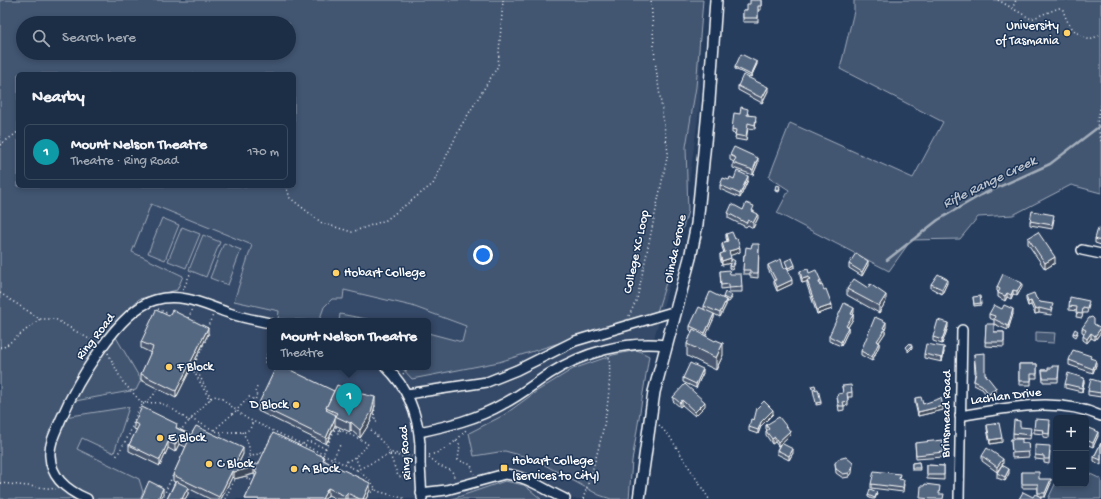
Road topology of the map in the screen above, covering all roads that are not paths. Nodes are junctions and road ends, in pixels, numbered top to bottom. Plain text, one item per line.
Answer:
1 (716, 0) edge
2 (1082, 250) dead end
3 (1101, 254) edge
4 (676, 311) junction
5 (267, 322) edge
6 (962, 330) dead end
7 (666, 345) junction
8 (389, 370) edge
9 (407, 394) junction
10 (960, 416) junction
11 (1101, 416) edge
12 (419, 432) junction
13 (422, 496) edge
14 (87, 499) edge
15 (565, 499) edge
16 (639, 499) edge
17 (959, 499) edge

1 - 4 main road, Olinda Grove
2 - 3 street
4 - 7 main road, Olinda Grove
4 - 9 street
5 - 14 street, Ring Road
6 - 10 street, Brinsmead Road
7 - 12 street
7 - 16 main road, Olinda Grove
8 - 9 street, Ring Road
9 - 12 street, Ring Road
10 - 11 street, Lachlan Drive
10 - 17 street, Brinsmead Road
12 - 13 street, Ring Road, bridge
13 - 15 street

